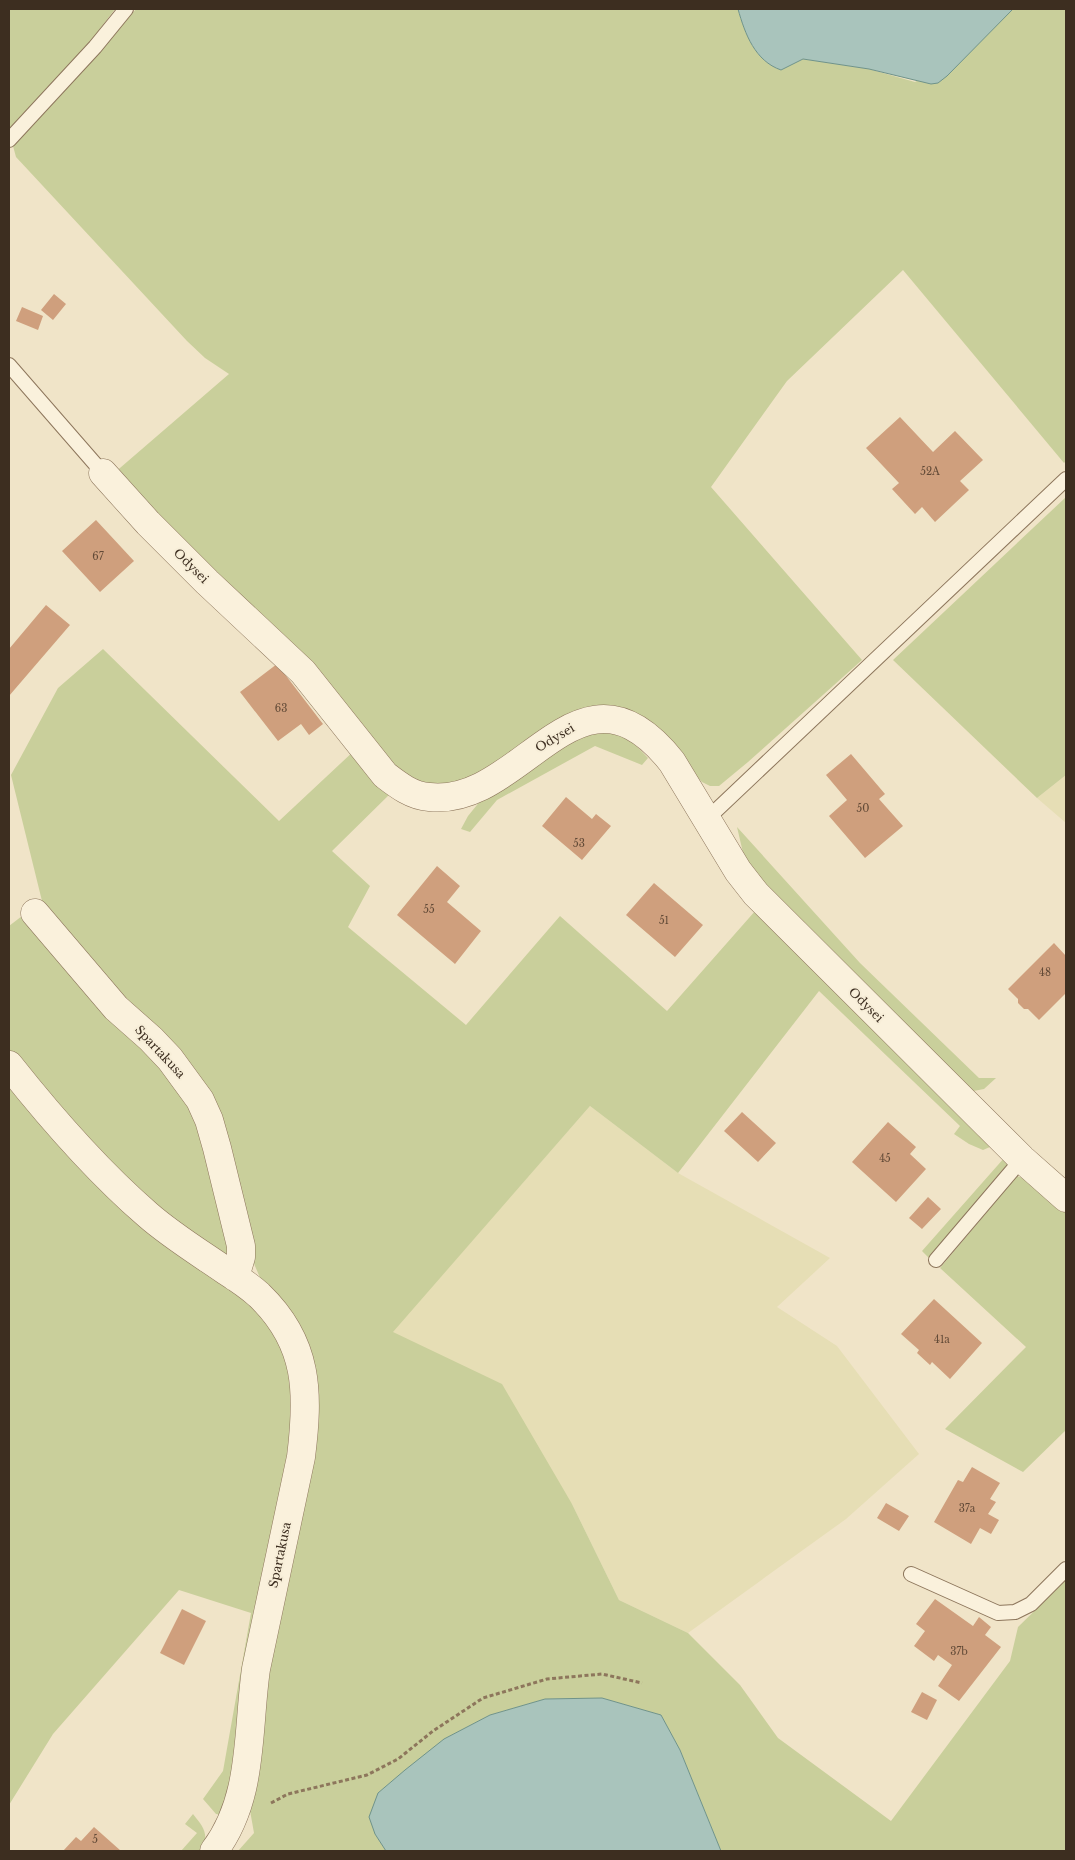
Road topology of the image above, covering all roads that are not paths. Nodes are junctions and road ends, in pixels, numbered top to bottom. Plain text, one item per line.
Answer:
1 (126, 9) edge
2 (9, 140) edge
3 (9, 366) edge
4 (102, 473) joint
5 (1066, 480) edge
6 (706, 820) junction
7 (35, 912) dead end
8 (9, 1066) edge
9 (1022, 1160) junction
10 (1066, 1198) edge
11 (936, 1260) dead end
12 (235, 1277) junction
13 (1066, 1569) edge
14 (911, 1574) dead end
15 (214, 1851) edge

1 - 2 lane
3 - 4 lane
4 - 6 street, Odysei
5 - 6 lane
6 - 9 street, Odysei
7 - 12 street, Spartakusa
8 - 12 street, Spartakusa
9 - 10 street, Odysei
9 - 11 lane
12 - 15 street, Spartakusa
13 - 14 lane

